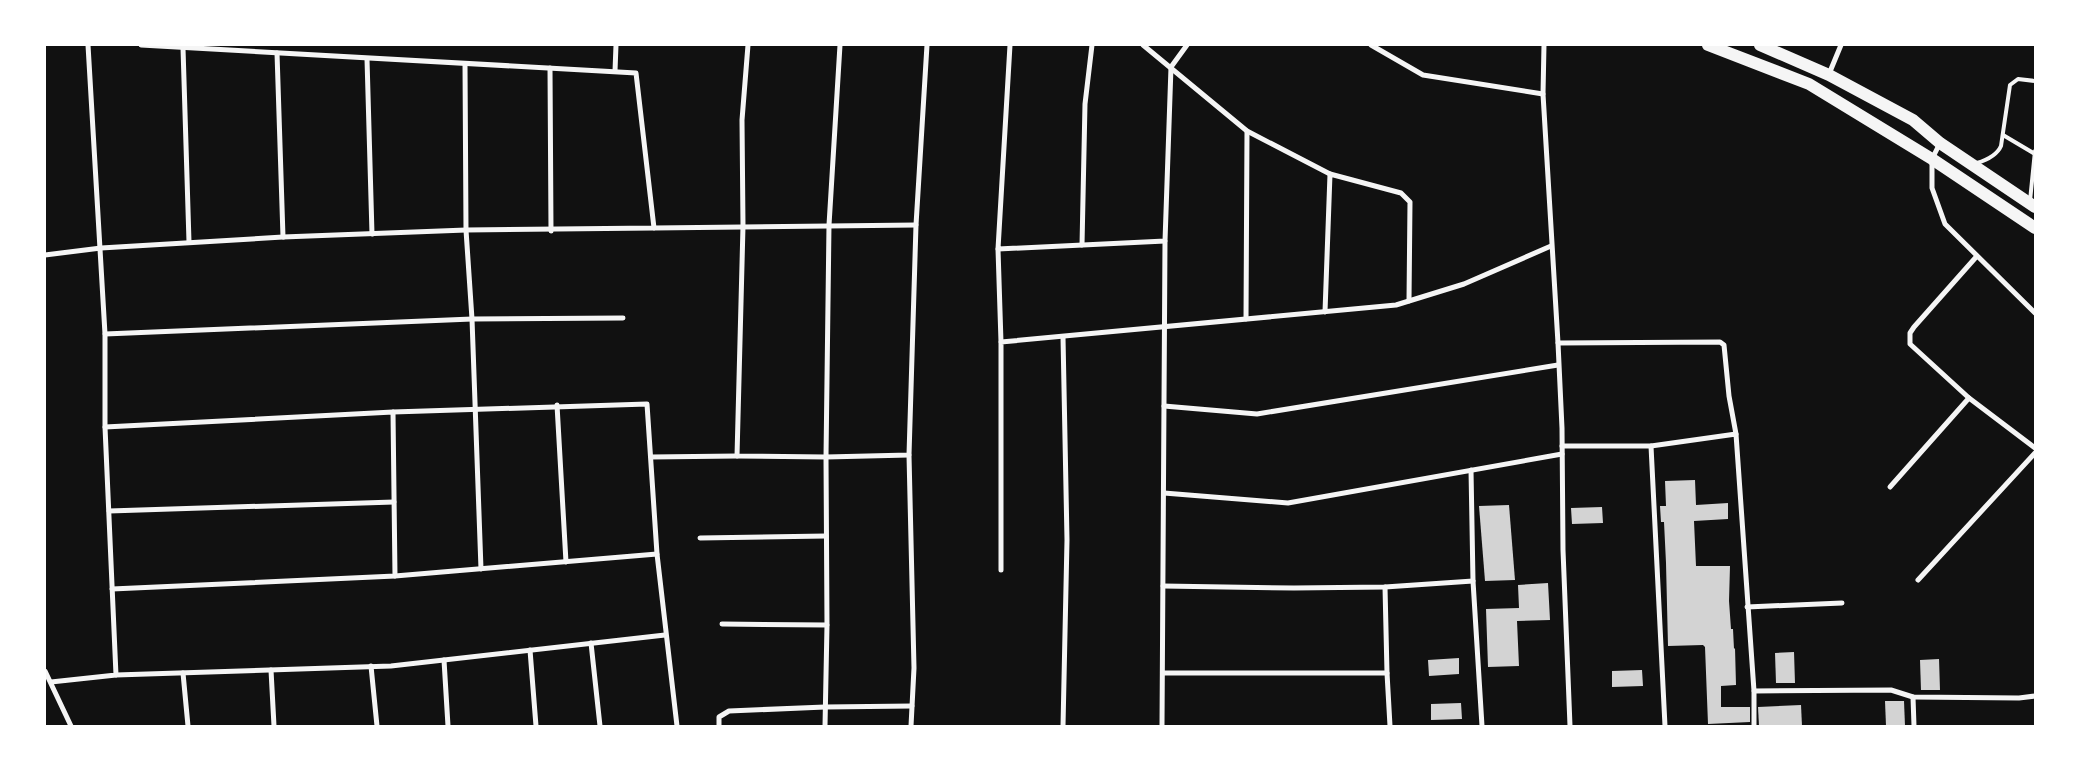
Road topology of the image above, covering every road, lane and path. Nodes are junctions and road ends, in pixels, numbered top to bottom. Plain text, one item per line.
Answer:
1 (88, 45) edge
2 (141, 45) edge
3 (616, 45) edge
4 (748, 45) edge
5 (840, 45) edge
6 (927, 45) edge
7 (1010, 45) edge
8 (1092, 45) edge
9 (1144, 45) edge
10 (1187, 45) edge
11 (1371, 45) edge
12 (1544, 45) edge
13 (1708, 45) edge
14 (1760, 45) edge
15 (1841, 45) edge
16 (219, 47) edge
17 (183, 48) junction
18 (277, 53) junction
19 (368, 59) junction
20 (465, 64) junction
21 (1171, 67) junction
22 (550, 68) junction
23 (615, 71) junction
24 (1829, 75) junction
25 (2035, 81) edge
26 (1543, 94) junction
27 (1247, 131) junction
28 (2003, 134) junction
29 (1940, 143) junction
30 (2035, 152) edge
31 (1932, 159) junction
32 (1973, 165) junction
33 (1330, 174) junction
34 (2032, 205) edge
35 (829, 225) junction
36 (916, 225) junction
37 (743, 226) junction
38 (654, 228) junction
39 (2035, 228) edge
40 (466, 230) junction
41 (550, 231) junction
42 (372, 234) junction
43 (283, 238) junction
44 (1165, 241) junction
45 (189, 242) junction
46 (1082, 245) junction
47 (1552, 246) junction
48 (100, 248) junction
49 (998, 249) junction
50 (45, 255) edge
51 (1977, 256) junction
52 (1408, 301) junction
53 (1325, 312) junction
54 (2035, 313) edge
55 (624, 318) dead end
56 (472, 319) junction
57 (1246, 319) junction
58 (1165, 327) junction
59 (105, 334) junction
60 (1063, 337) junction
61 (1001, 342) junction
62 (1558, 343) junction
63 (1558, 365) junction
64 (1969, 398) junction
65 (557, 405) junction
66 (1164, 406) junction
67 (475, 409) junction
68 (392, 412) junction
69 (105, 427) junction
70 (1736, 434) junction
71 (1562, 446) junction
72 (1651, 446) junction
73 (2035, 448) edge
74 (2035, 453) edge
75 (1562, 454) junction
76 (909, 455) junction
77 (737, 456) junction
78 (651, 457) junction
79 (826, 457) junction
80 (1471, 470) junction
81 (1890, 487) dead end
82 (1164, 493) junction
83 (394, 502) junction
84 (109, 512) junction
85 (826, 536) junction
86 (700, 538) dead end
87 (657, 554) junction
88 (566, 562) junction
89 (481, 569) junction
90 (1001, 570) dead end
91 (395, 576) junction
92 (1918, 580) dead end
93 (1473, 581) junction
94 (1163, 586) junction
95 (1385, 587) junction
96 (112, 589) junction
97 (1842, 603) dead end
98 (1747, 607) junction
99 (722, 624) dead end
100 (827, 625) junction
101 (665, 635) junction
102 (591, 643) junction
103 (530, 650) junction
104 (444, 660) junction
105 (371, 666) junction
106 (45, 670) edge
107 (271, 670) junction
108 (183, 673) junction
109 (1163, 673) junction
110 (1387, 673) junction
111 (116, 675) junction
112 (50, 682) junction
113 (1754, 691) junction
114 (2035, 696) edge
115 (1913, 697) junction
116 (912, 706) junction
117 (825, 707) junction
118 (71, 726) edge
119 (188, 726) edge
120 (274, 726) edge
121 (377, 726) edge
122 (448, 726) edge
123 (536, 726) edge
124 (600, 726) edge
125 (677, 726) edge
126 (720, 726) edge
127 (824, 726) edge
128 (911, 726) edge
129 (1063, 726) edge
130 (1162, 726) edge
131 (1390, 726) edge
132 (1482, 726) edge
133 (1570, 726) edge
134 (1665, 726) edge
135 (1754, 726) edge
136 (1914, 726) edge

1 - 48 street
2 - 17 street
3 - 23 street
4 - 37 street
5 - 35 street
6 - 36 street
7 - 49 street
8 - 46 street
9 - 21 street
10 - 21 street
11 - 26 street
12 - 26 street
13 - 31 highway
14 - 24 highway
15 - 24 street
16 - 17 street
16 - 18 street
17 - 45 street
18 - 19 street
18 - 43 street
19 - 20 street
19 - 42 street
20 - 22 street
20 - 40 street
21 - 27 street
21 - 44 street
22 - 23 street
22 - 41 street
23 - 38 street
24 - 29 highway
25 - 28 lane
26 - 47 street
27 - 33 street
27 - 57 street
28 - 30 lane
28 - 32 lane
29 - 31 street
29 - 32 highway
30 - 34 lane
31 - 39 highway
31 - 51 street
32 - 34 highway
33 - 52 street
33 - 53 street
35 - 36 street
35 - 37 street
35 - 79 street
36 - 76 street
37 - 38 street
37 - 77 street
38 - 41 street
40 - 41 street
40 - 42 street
40 - 56 street
42 - 43 street
43 - 45 street
44 - 46 street
44 - 58 street
45 - 48 street
46 - 49 street
47 - 52 street
47 - 62 street
48 - 50 street
48 - 59 street
49 - 61 street
51 - 54 street
51 - 64 street
52 - 53 street
53 - 57 street
55 - 56 street
56 - 59 street
56 - 67 street
57 - 58 street
58 - 60 street
58 - 66 street
59 - 69 street
60 - 61 street
60 - 129 street
61 - 90 street
62 - 63 street
62 - 70 street
63 - 66 street
63 - 71 street
64 - 73 street
64 - 81 street
65 - 67 street
65 - 78 street
65 - 88 street
66 - 82 street
67 - 68 street
67 - 89 street
68 - 69 street
68 - 83 street
69 - 84 street
70 - 72 street
70 - 98 street
71 - 72 street
71 - 75 street
72 - 134 street
74 - 92 street
75 - 80 street
75 - 133 street
76 - 79 street
76 - 116 street
77 - 78 street
77 - 79 street
78 - 87 street
79 - 85 street
80 - 82 street
80 - 93 street
82 - 94 street
83 - 84 street
83 - 91 street
84 - 96 street
85 - 86 street
85 - 100 street
87 - 88 street
87 - 101 street
88 - 89 street
89 - 91 street
91 - 96 street
93 - 95 street
93 - 132 street
94 - 95 street
94 - 109 street
95 - 110 street
96 - 111 street
97 - 98 street
98 - 113 street
99 - 100 street
100 - 117 street
101 - 102 street
101 - 125 street
102 - 103 street
102 - 124 street
103 - 104 street
103 - 123 street
104 - 105 street
104 - 122 street
105 - 107 street
105 - 121 street
106 - 112 street
107 - 108 street
107 - 120 street
108 - 111 street
108 - 119 street
109 - 110 street
109 - 130 street
110 - 131 street
111 - 112 street
112 - 118 street
113 - 115 street
113 - 135 street
114 - 115 street
115 - 136 street
116 - 117 street
116 - 128 street
117 - 126 street
117 - 127 street

